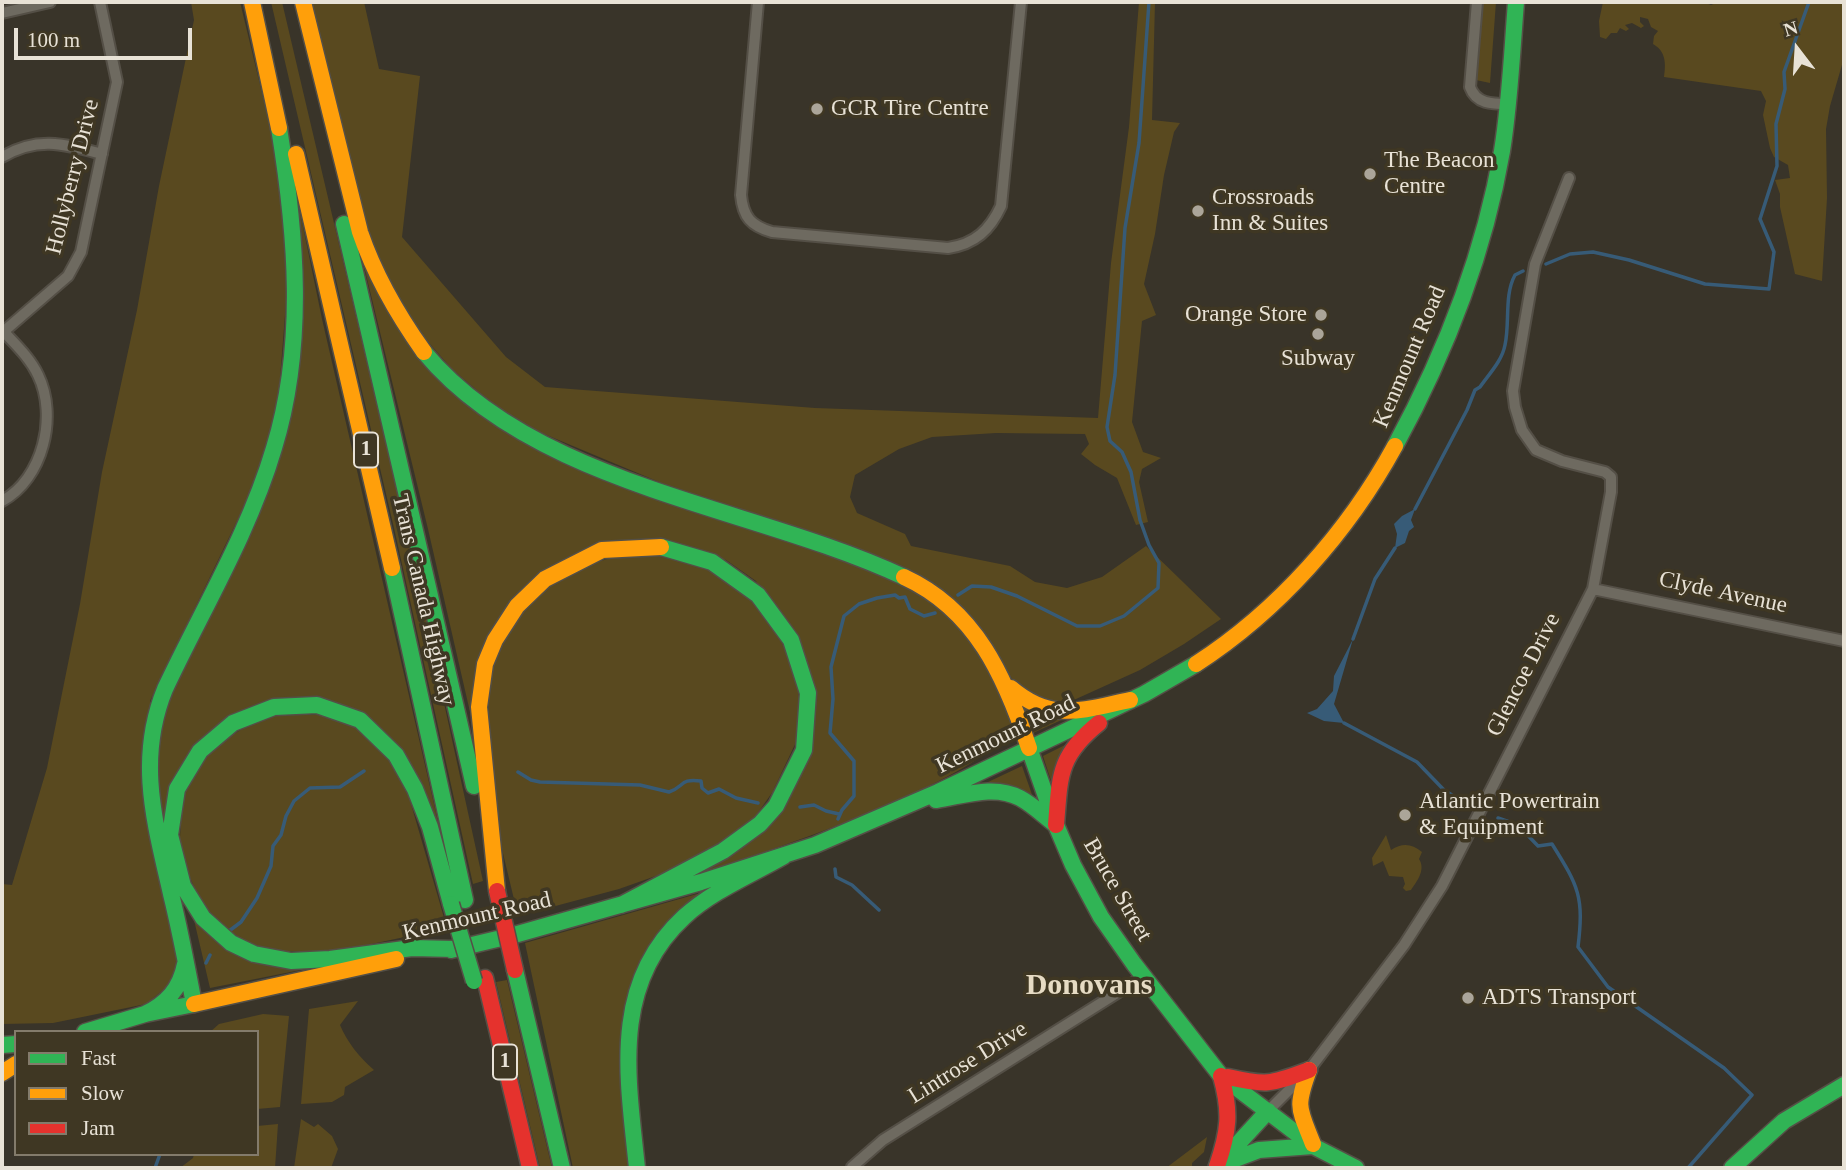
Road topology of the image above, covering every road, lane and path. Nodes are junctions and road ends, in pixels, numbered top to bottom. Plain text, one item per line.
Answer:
1 (50, 2) edge
2 (100, 2) edge
3 (252, 2) edge
4 (261, 2) edge
5 (294, 2) edge
6 (303, 2) edge
7 (758, 2) edge
8 (1021, 2) edge
9 (1477, 2) edge
10 (1516, 2) edge
11 (2, 13) edge
12 (1508, 104) junction
13 (102, 154) junction
14 (2, 157) edge
15 (1569, 178) dead end
16 (3, 332) edge
17 (2, 501) edge
18 (1593, 589) junction
19 (1844, 641) edge
20 (1002, 678) junction
21 (1130, 700) junction
22 (1030, 748) junction
23 (915, 803) junction
24 (1056, 825) junction
25 (784, 856) junction
26 (173, 862) junction
27 (497, 891) junction
28 (458, 902) junction
29 (621, 905) junction
30 (454, 949) junction
31 (185, 958) junction
32 (1144, 976) junction
33 (199, 1003) junction
34 (145, 1014) junction
35 (92, 1030) edge
36 (1309, 1070) junction
37 (1221, 1076) junction
38 (1844, 1085) edge
39 (1268, 1111) junction
40 (1313, 1146) junction
41 (852, 1167) edge
42 (1216, 1167) edge
43 (530, 1168) edge
44 (562, 1168) edge
45 (637, 1168) edge
46 (1356, 1168) edge
47 (1732, 1168) edge

1 - 11 street
2 - 13 street, Hollyberry Drive
3 - 31 main road
4 - 28 main road, Trans Canada Highway / 1
5 - 27 main road, Trans Canada Highway / 1
6 - 20 main road, Bruce Street
7 - 8 street
9 - 12 street
10 - 12 main road, Kenmount Road
12 - 21 main road, Kenmount Road
13 - 14 street
13 - 16 street, Hollyberry Drive
15 - 18 street, Glencoe Drive
16 - 17 street
18 - 19 street, Clyde Avenue
18 - 36 street, Glencoe Drive
20 - 21 main road
20 - 22 main road, Bruce Street
21 - 22 main road, Kenmount Road
21 - 24 main road
22 - 23 main road, Kenmount Road
22 - 24 main road, Bruce Street
23 - 24 main road
23 - 25 main road, Kenmount Road
24 - 32 main road, Bruce Street
25 - 29 main road, Kenmount Road
25 - 45 main road
26 - 28 main road
26 - 30 main road
26 - 33 main road
27 - 29 main road
27 - 44 main road, Trans Canada Highway / 1, bridge
28 - 43 main road, Trans Canada Highway / 1
29 - 30 main road, Kenmount Road
30 - 33 main road, Kenmount Road
31 - 33 main road
31 - 34 main road
32 - 37 main road, Bruce Street
32 - 41 street, Lintrose Drive
33 - 34 main road, Kenmount Road
34 - 35 main road, Kenmount Road
36 - 37 main road
36 - 39 street, Glencoe Drive
36 - 40 main road
37 - 39 main road, Bruce Street
37 - 42 main road
38 - 47 main road
39 - 40 main road, Bruce Street
39 - 42 main road, Glencoe Drive
40 - 42 main road
40 - 46 main road, Bruce Street

